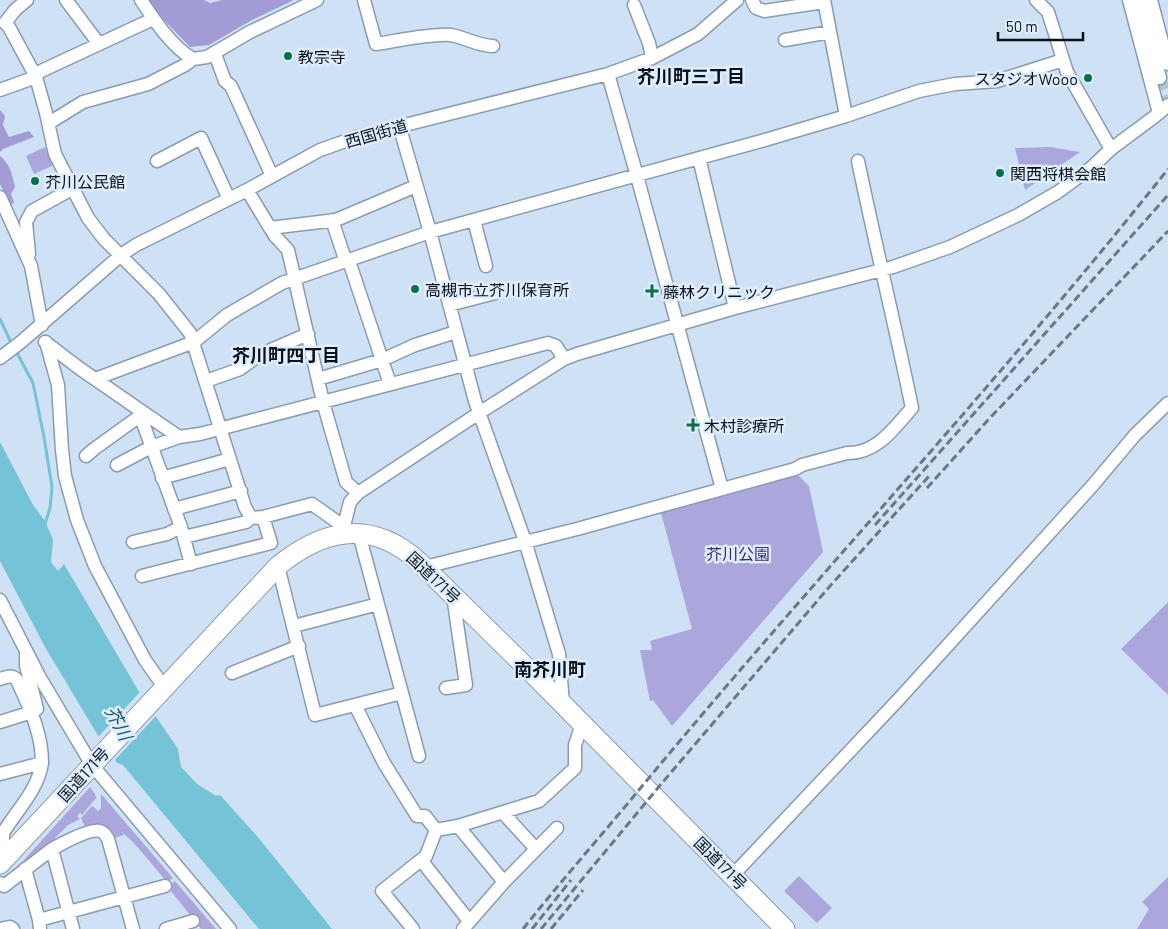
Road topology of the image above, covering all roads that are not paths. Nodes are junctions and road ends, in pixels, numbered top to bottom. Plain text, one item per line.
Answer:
1 (27, 0) edge
2 (66, 0) edge
3 (141, 0) edge
4 (317, 0) edge
5 (364, 0) edge
6 (737, 0) edge
7 (752, 0) edge
8 (1036, 0) edge
9 (1129, 0) edge
10 (1140, 0) edge
11 (1151, 0) edge
12 (824, 1) edge
13 (634, 5) dead end
14 (153, 19) junction
15 (2, 23) edge
16 (830, 32) junction
17 (785, 40) dead end
18 (99, 44) junction
19 (494, 46) dead end
20 (215, 54) junction
21 (652, 58) junction
22 (192, 59) junction
23 (1062, 60) junction
24 (1168, 64) tunnel mouth
25 (608, 74) junction
26 (36, 77) junction
27 (1160, 78) tunnel mouth
28 (0, 90) edge
29 (1163, 109) edge
30 (846, 116) junction
31 (49, 123) junction
32 (399, 126) junction
33 (1111, 149) junction
34 (699, 158) junction
35 (157, 160) dead end
36 (858, 160) dead end
37 (272, 176) junction
38 (637, 176) junction
39 (416, 186) junction
40 (72, 189) junction
41 (247, 190) junction
42 (0, 198) edge
43 (229, 199) junction
44 (332, 220) junction
45 (474, 220) junction
46 (270, 228) junction
47 (430, 232) junction
48 (121, 255) junction
49 (348, 262) junction
50 (31, 266) junction
51 (486, 266) dead end
52 (881, 270) junction
53 (295, 278) junction
54 (495, 293) dead end
55 (449, 305) junction
56 (735, 308) junction
57 (677, 325) junction
58 (38, 327) junction
59 (456, 332) junction
60 (308, 334) junction
61 (46, 342) junction
62 (194, 342) junction
63 (0, 358) edge
64 (564, 359) junction
65 (382, 360) junction
66 (464, 364) junction
67 (95, 379) junction
68 (318, 379) junction
69 (206, 381) junction
70 (390, 384) junction
71 (323, 402) junction
72 (1168, 403) edge
73 (479, 413) junction
74 (142, 414) junction
75 (221, 428) junction
76 (179, 437) junction
77 (150, 447) junction
78 (86, 456) dead end
79 (230, 459) junction
80 (117, 466) dead end
81 (162, 478) junction
82 (722, 489) junction
83 (240, 491) junction
84 (358, 493) junction
85 (174, 508) junction
86 (257, 518) junction
87 (348, 531) junction
88 (182, 532) junction
89 (525, 541) junction
90 (133, 542) dead end
91 (192, 564) junction
92 (278, 566) junction
93 (425, 568) junction
94 (142, 576) dead end
95 (453, 593) junction
96 (0, 600) edge
97 (378, 604) junction
98 (294, 626) junction
99 (299, 646) junction
100 (26, 649) junction
101 (232, 674) dead end
102 (0, 679) edge
103 (446, 688) dead end
104 (161, 690) junction
105 (402, 693) junction
106 (563, 704) junction
107 (355, 705) junction
108 (32, 712) junction
109 (0, 722) edge
110 (582, 724) junction
111 (39, 731) junction
112 (419, 756) dead end
113 (94, 762) junction
114 (42, 763) junction
115 (0, 774) edge
116 (503, 812) junction
117 (458, 826) junction
118 (557, 828) dead end
119 (436, 830) junction
120 (52, 849) junction
121 (536, 849) junction
122 (4, 860) edge
123 (421, 860) junction
124 (25, 869) junction
125 (733, 875) junction
126 (504, 882) junction
127 (0, 883) edge
128 (165, 886) dead end
129 (124, 897) junction
130 (68, 912) junction
131 (193, 921) dead end
132 (38, 925) edge
133 (466, 925) edge
134 (0, 929) edge
135 (13, 929) edge
136 (73, 929) edge
137 (133, 929) edge
138 (166, 929) edge
139 (230, 929) edge
140 (413, 929) edge
141 (785, 929) edge

1 - 15 street
2 - 18 street
3 - 14 street
4 - 20 street
5 - 19 street
6 - 21 street, 西国街道
7 - 12 street
8 - 23 street
9 - 29 street
10 - 27 street
11 - 24 street
12 - 16 street
13 - 21 street
14 - 18 street
14 - 22 street
15 - 26 street
16 - 17 street
16 - 30 street
18 - 26 street
20 - 22 street
20 - 37 street
21 - 25 street, 西国街道
22 - 31 street
23 - 30 street
23 - 33 street
25 - 32 street, 西国街道
25 - 38 street
26 - 28 street
26 - 31 street
29 - 33 street
30 - 34 street
31 - 40 street
32 - 37 street, 西国街道
32 - 39 street
33 - 52 street
34 - 38 street
34 - 56 street
35 - 43 street
36 - 52 street
37 - 41 street, 西国街道
38 - 45 street
38 - 57 street
39 - 44 street
39 - 47 street
40 - 48 street
40 - 50 street
41 - 43 street, 西国街道
41 - 46 street
42 - 50 street
43 - 48 street, 西国街道
44 - 46 street
44 - 49 street
45 - 47 street
45 - 51 street
46 - 53 street
47 - 49 street
47 - 55 street
48 - 58 street, 西国街道
48 - 62 street
49 - 53 street
49 - 65 street
50 - 58 street
52 - 56 street
52 - 82 street
53 - 60 street
53 - 62 street
54 - 55 street
55 - 59 street
56 - 57 street
57 - 64 street
57 - 82 street
58 - 61 street
58 - 63 street, 西国街道
59 - 65 street
59 - 66 street
60 - 68 street
60 - 69 street
61 - 67 street
61 - 104 street
62 - 67 street
62 - 69 street
64 - 66 street
64 - 73 street
65 - 68 street
65 - 70 street
66 - 70 street
66 - 73 street
67 - 74 street
68 - 71 street
69 - 75 street
70 - 71 street
71 - 75 street
71 - 84 street
72 - 125 street
73 - 84 street
73 - 89 street
74 - 76 street
74 - 77 street
74 - 78 street
75 - 76 street
75 - 79 street
76 - 77 street
77 - 80 street
77 - 81 street
79 - 81 street
79 - 83 street
81 - 85 street
82 - 89 street
83 - 85 street
83 - 86 street
84 - 87 street
85 - 88 street
86 - 87 street
86 - 88 street
86 - 91 street
87 - 92 highway, 国道171号
87 - 93 highway, 国道171号
87 - 97 street
88 - 90 street
88 - 91 street
89 - 93 street
89 - 106 street
91 - 94 street
92 - 98 street
92 - 104 highway, 国道171号
93 - 95 highway, 国道171号
95 - 103 street
95 - 106 highway, 国道171号
96 - 100 street
97 - 98 street
97 - 105 street
98 - 99 street
99 - 101 street
99 - 107 street
100 - 111 street
100 - 113 street
102 - 108 street
104 - 113 highway, 国道171号
105 - 107 street
105 - 112 street
106 - 110 highway, 国道171号
107 - 119 street
108 - 109 street
108 - 111 street
110 - 116 street
110 - 125 highway, 国道171号
111 - 114 street
113 - 122 highway, 国道171号
113 - 139 street
114 - 115 street
114 - 122 street
116 - 117 street
116 - 121 street
117 - 119 street
117 - 126 street
118 - 121 street
119 - 123 street
120 - 124 street
120 - 129 street
120 - 130 street
121 - 126 street
123 - 133 street
123 - 140 street
124 - 127 street
124 - 132 street
125 - 141 highway, 国道171号
126 - 133 street
128 - 129 street
129 - 130 street
129 - 137 street
130 - 132 street
130 - 136 street
131 - 138 street
134 - 135 street

